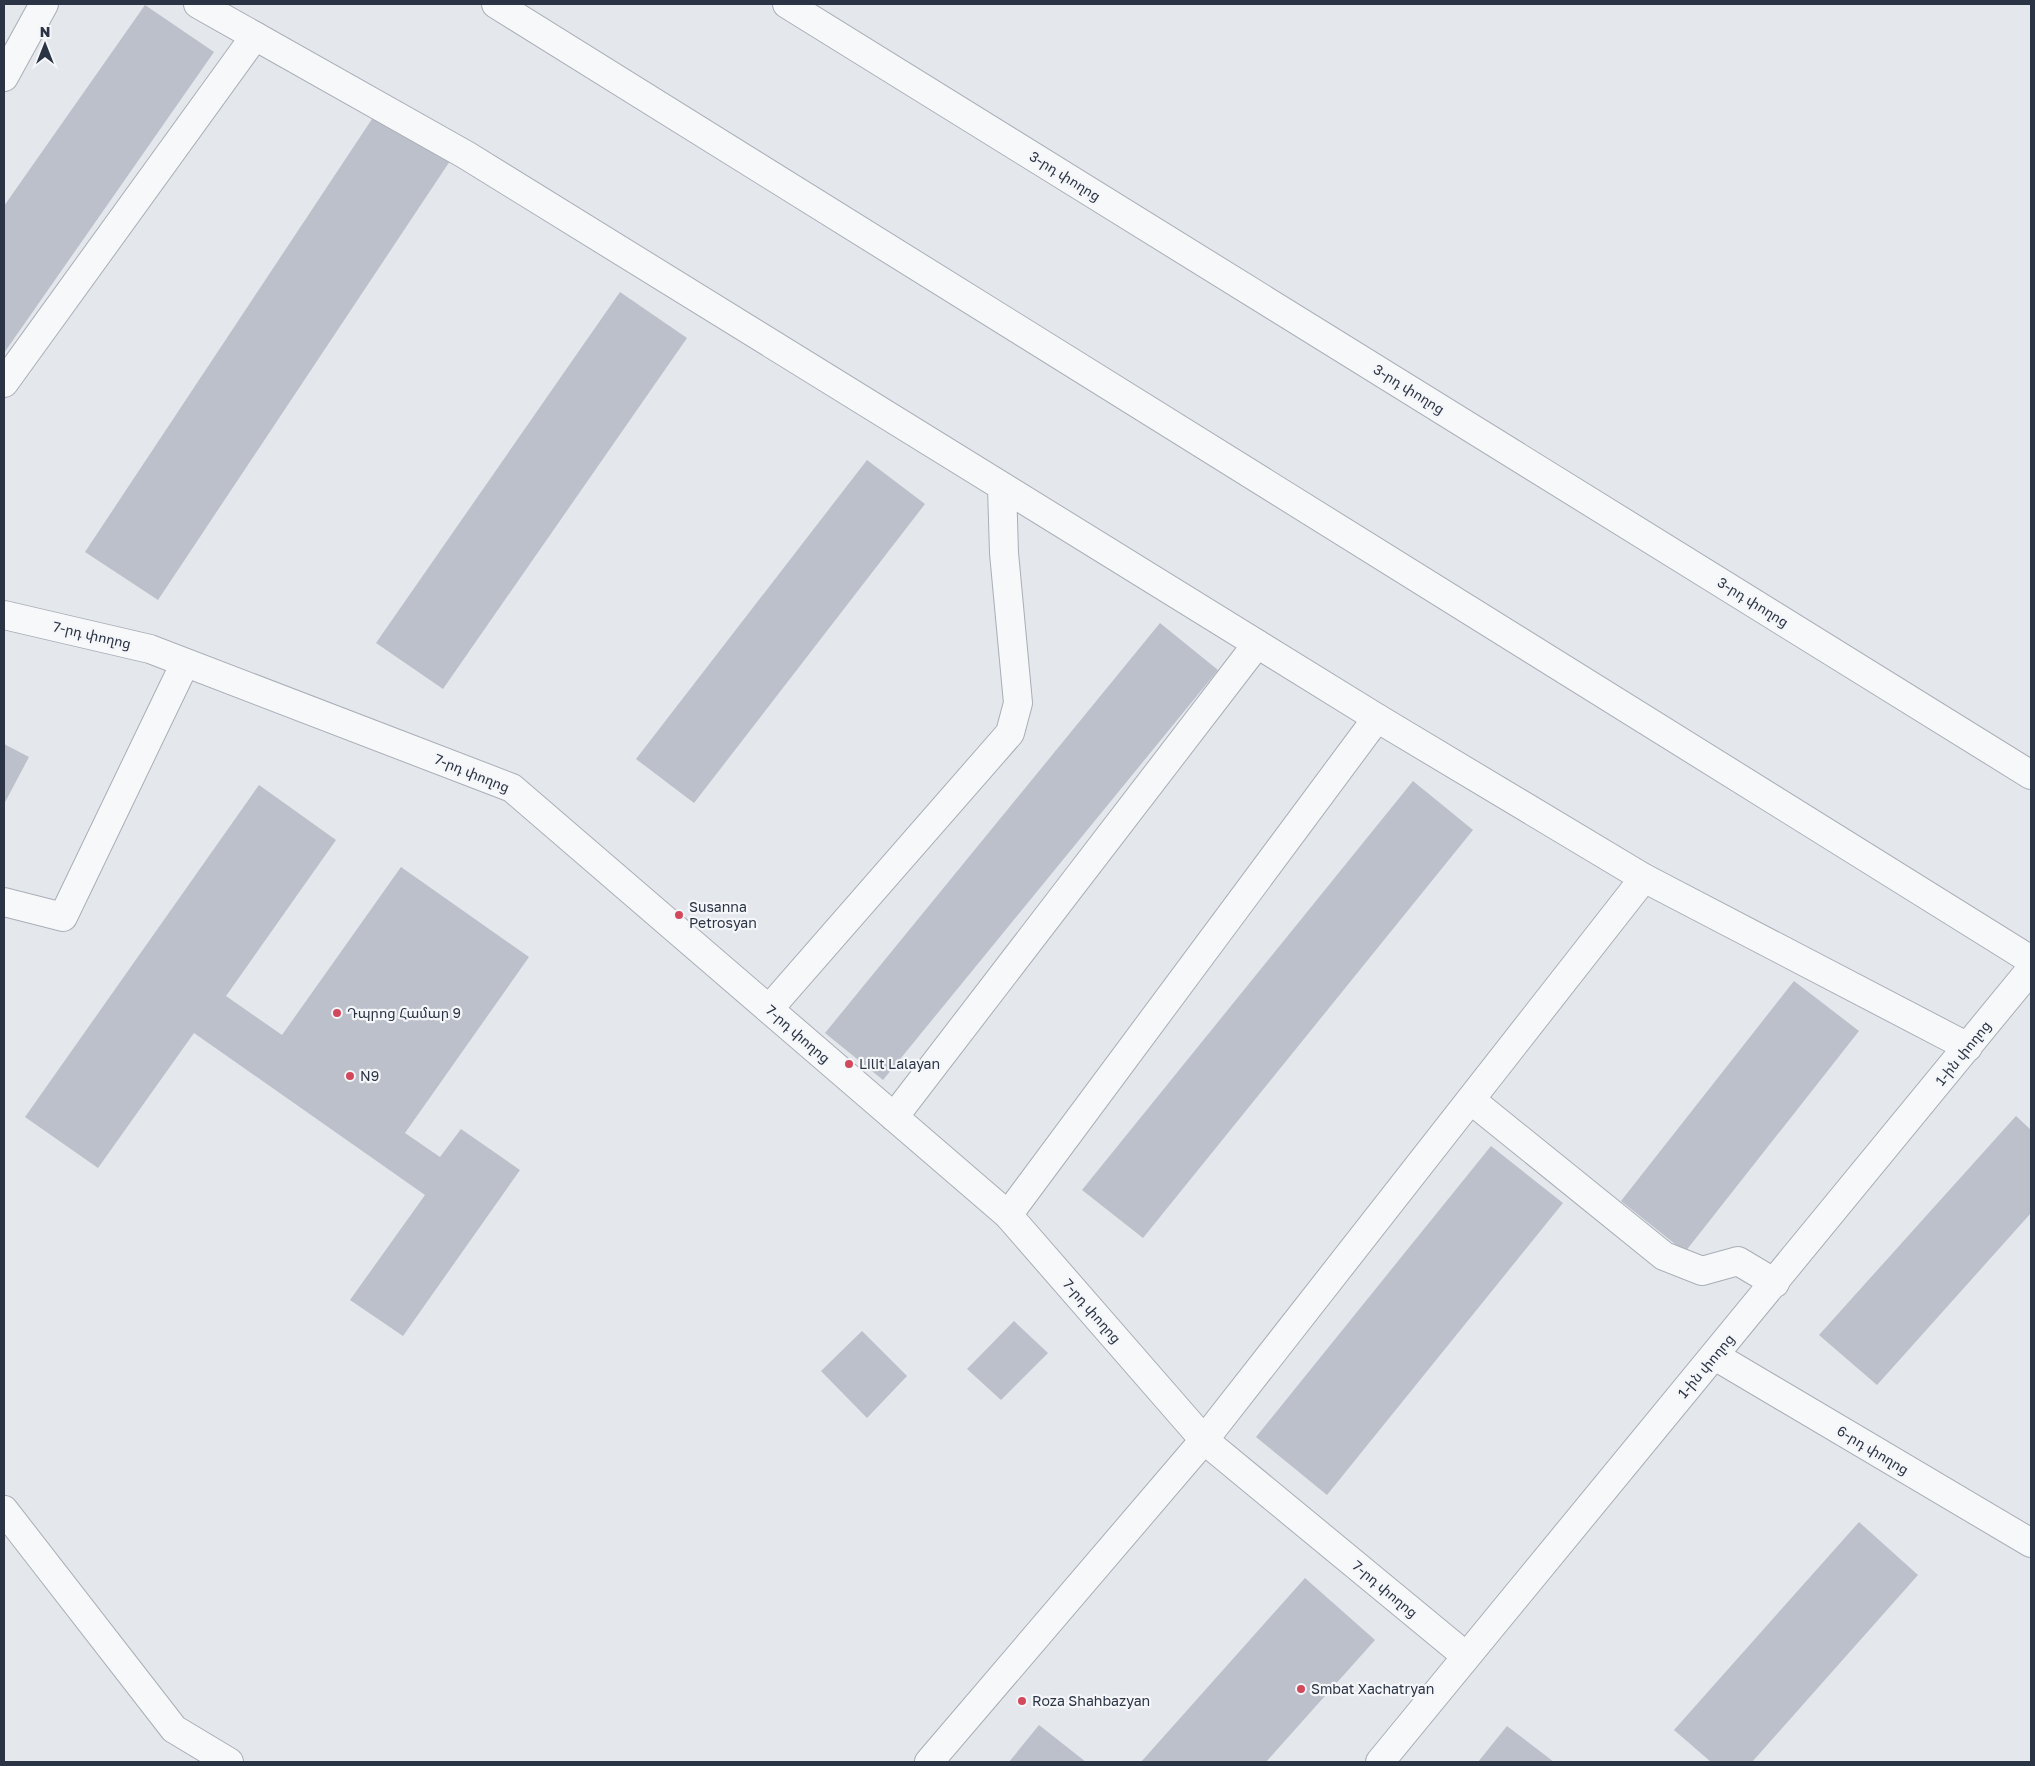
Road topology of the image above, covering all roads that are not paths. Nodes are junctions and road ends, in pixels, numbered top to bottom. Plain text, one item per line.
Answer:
1 (44, 4) edge
2 (198, 4) edge
3 (496, 4) edge
4 (787, 4) edge
5 (255, 36) junction
6 (4, 77) edge
7 (4, 383) edge
8 (1002, 487) junction
9 (4, 615) edge
10 (1257, 644) junction
11 (186, 663) junction
12 (1377, 718) junction
13 (2031, 775) edge
14 (1644, 878) junction
15 (4, 902) edge
16 (2031, 960) edge
17 (2031, 969) edge
18 (769, 1009) junction
19 (1968, 1047) junction
20 (1471, 1100) junction
21 (894, 1117) junction
22 (1008, 1215) junction
23 (1775, 1283) junction
24 (1715, 1356) junction
25 (1204, 1440) junction
26 (4, 1510) edge
27 (2031, 1543) edge
28 (1466, 1656) junction
29 (229, 1762) edge
30 (929, 1762) edge
31 (1380, 1762) edge

1 - 6 street
2 - 5 street
3 - 16 street
4 - 13 street, 3-րդ փողոց
5 - 7 street
5 - 8 street
8 - 10 street
8 - 18 street
9 - 11 street, 7-րդ փողոց
10 - 12 street
10 - 21 street
11 - 15 street
11 - 18 street, 7-րդ փողոց
12 - 14 street
12 - 22 street
14 - 19 street
14 - 20 street
17 - 19 street, 1-ին փողոց
18 - 21 street, 7-րդ փողոց
19 - 23 street, 1-ին փողոց
20 - 23 street
20 - 25 street
21 - 22 street, 7-րդ փողոց
22 - 25 street, 7-րդ փողոց
23 - 24 street, 1-ին փողոց
24 - 27 street, 6-րդ փողոց
24 - 28 street, 1-ին փողոց
25 - 28 street, 7-րդ փողոց
25 - 30 street
26 - 29 street
28 - 31 street, 1-ին փողոց

